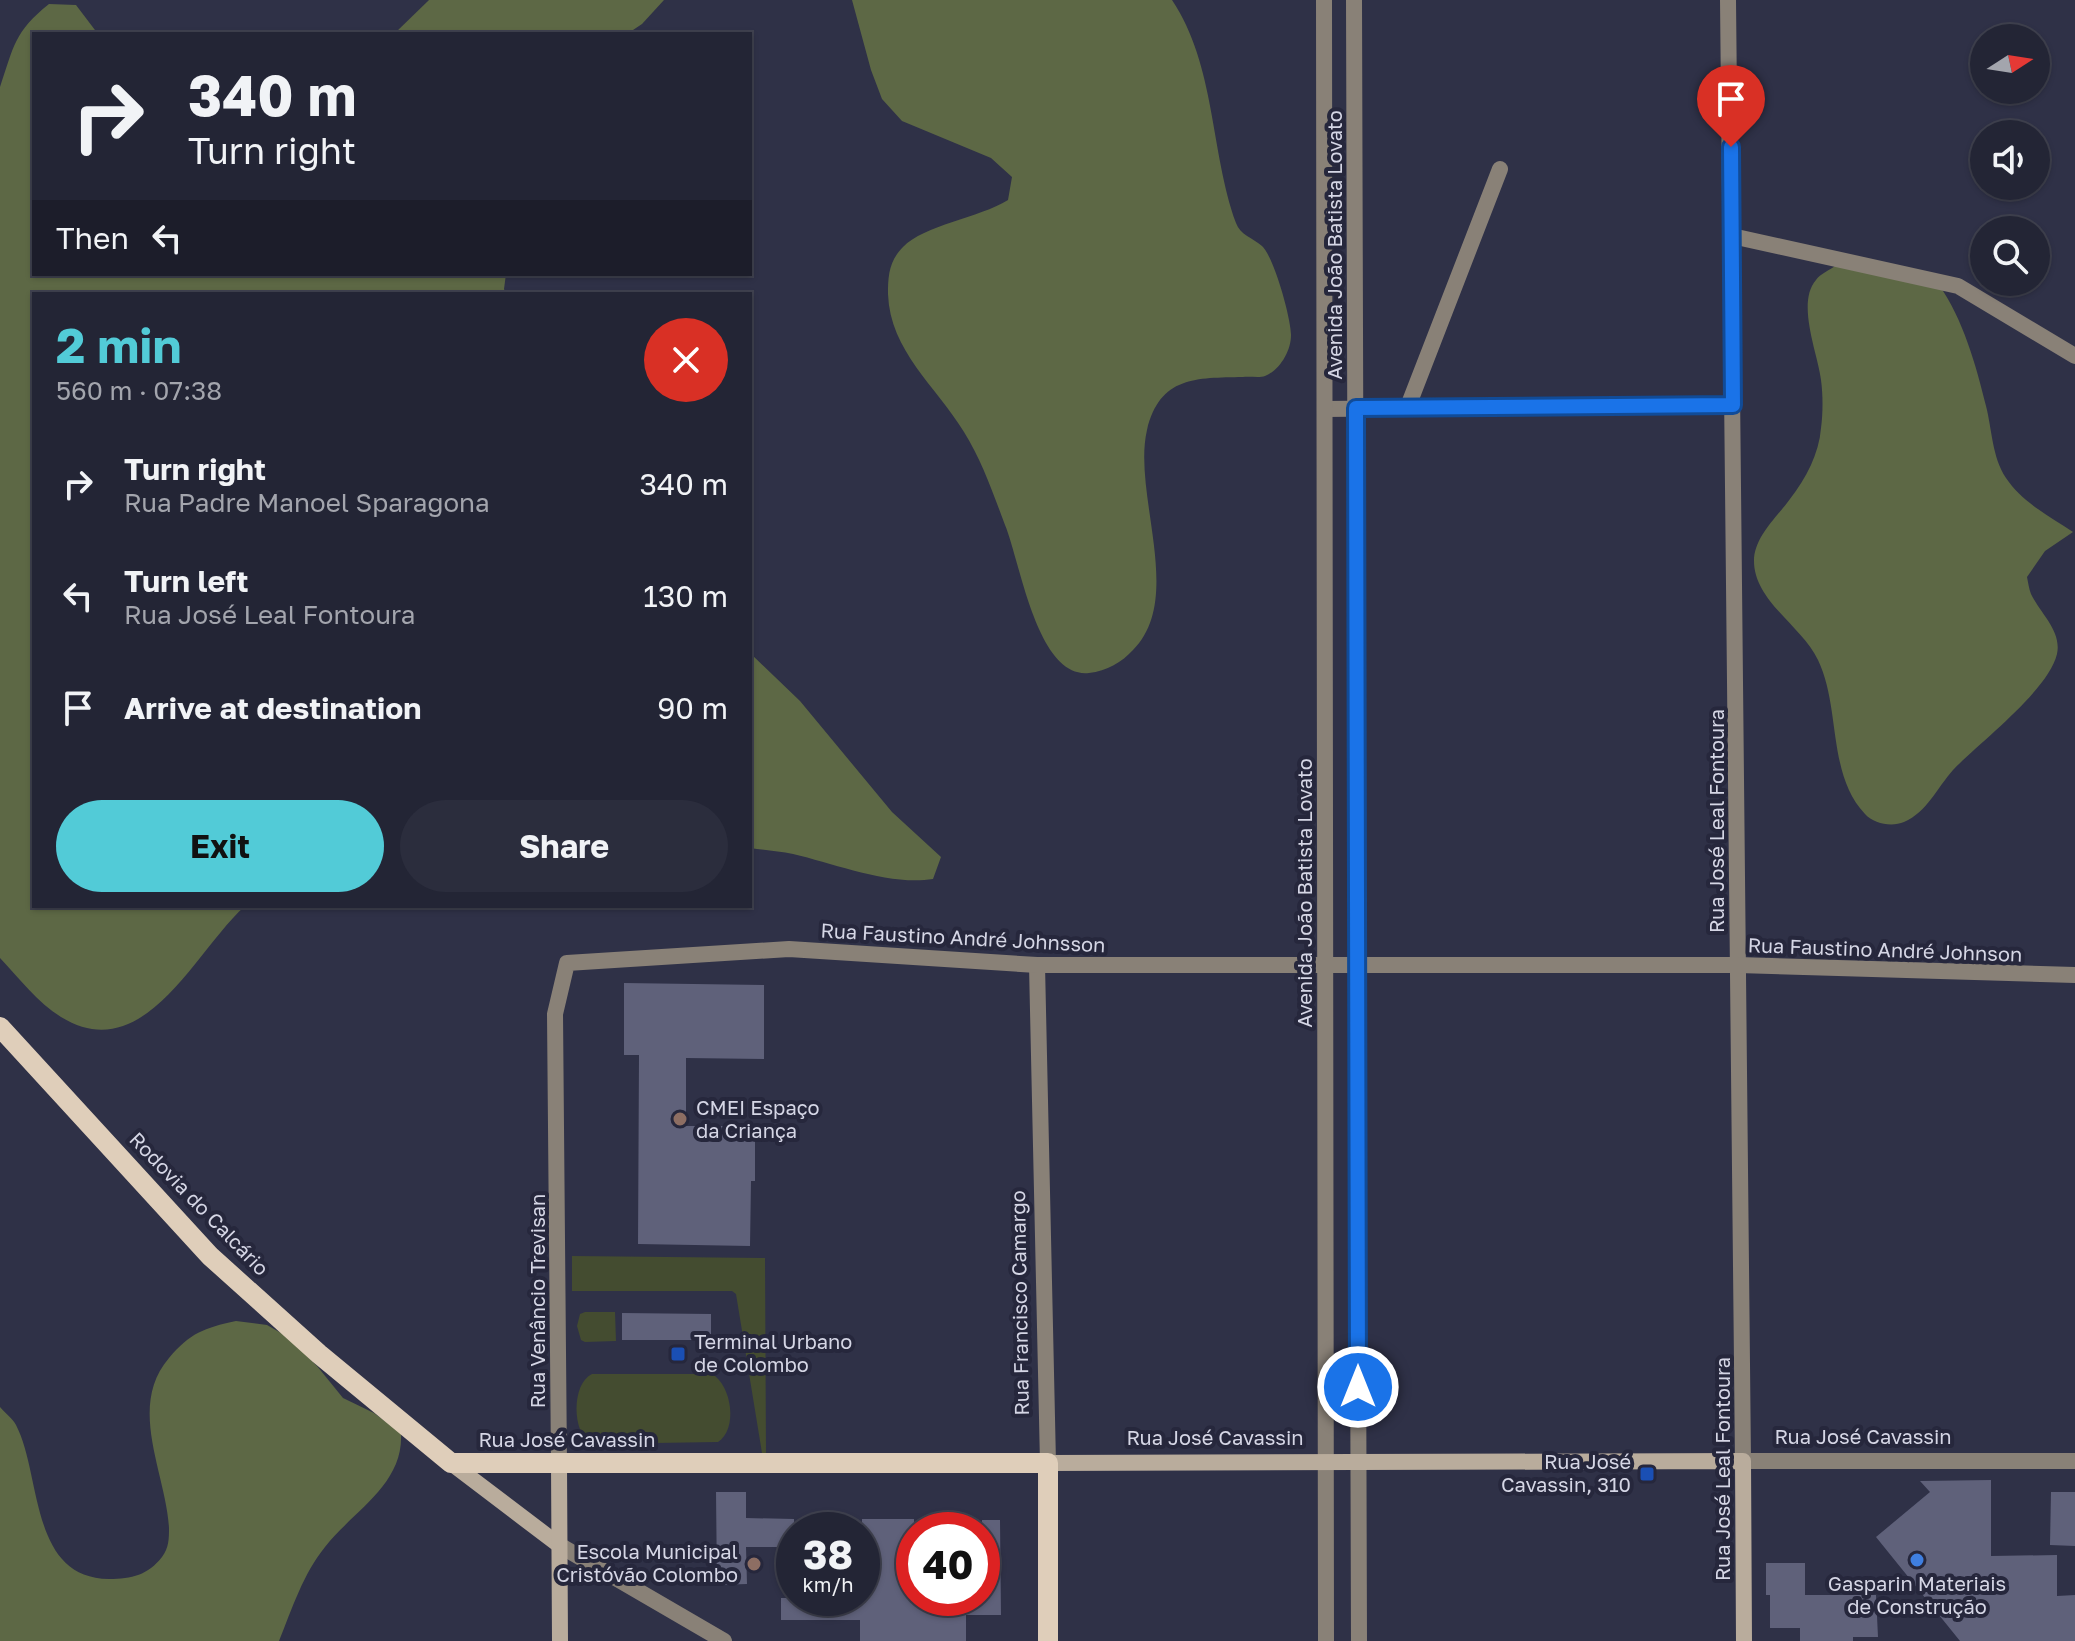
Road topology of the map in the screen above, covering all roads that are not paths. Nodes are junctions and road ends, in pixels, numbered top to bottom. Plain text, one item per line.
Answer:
1 (1324, 0) edge
2 (1354, 0) edge
3 (1728, 0) edge
4 (1500, 169) dead end
5 (1732, 236) junction
6 (2075, 356) edge
7 (1733, 405) junction
8 (1356, 408) junction
9 (1325, 409) junction
10 (1407, 409) junction
11 (567, 963) joint
12 (1037, 965) junction
13 (1325, 965) junction
14 (1357, 965) junction
15 (1738, 965) junction
16 (2075, 975) edge
17 (0, 1027) edge
18 (1358, 1361) junction
19 (1326, 1362) junction
20 (1743, 1461) junction
21 (2075, 1461) edge
22 (1326, 1462) junction
23 (1359, 1462) junction
24 (451, 1463) junction
25 (1048, 1463) junction
26 (559, 1464) junction
27 (559, 1545) junction
28 (560, 1641) edge
29 (724, 1641) edge
30 (1048, 1641) edge
31 (1326, 1641) edge
32 (1359, 1641) edge
33 (1744, 1641) edge

1 - 9 street, Avenida João Batista Lovato
2 - 8 street, Avenida João Batista Lovato
3 - 5 street, Rua José Leal Fontoura
4 - 10 street
5 - 6 street
5 - 7 street, Rua José Leal Fontoura
7 - 10 street
7 - 15 street, Rua José Leal Fontoura
8 - 9 street
8 - 10 street
8 - 14 street, Avenida João Batista Lovato
9 - 13 street, Avenida João Batista Lovato
11 - 12 street, Rua Faustino André Johnsson
11 - 26 street, Rua Venâncio Trevisan
12 - 13 street, Rua Faustino André Johnsson
12 - 25 street, Rua Francisco Camargo
13 - 14 street, Rua Faustino André Johnsson
13 - 19 street, Avenida João Batista Lovato
14 - 15 street, Rua Faustino André Johnson
14 - 18 street, Avenida João Batista Lovato
15 - 16 street, Rua Faustino André Johnson
15 - 20 street, Rua José Leal Fontoura
17 - 24 main road, Rodovia do Calcário
18 - 19 street
18 - 23 street, Avenida João Batista Lovato
19 - 22 street, Avenida João Batista Lovato
20 - 21 street, Rua José Cavassin
20 - 23 main road, Rua José Cavassin
20 - 33 main road, Rua José Leal Fontoura
22 - 23 main road, Rua José Cavassin
22 - 25 main road, Rua José Cavassin
22 - 31 street, Avenida João Batista Lovato
23 - 32 street, Avenida João Batista Lovato
24 - 26 main road, Rua José Cavassin
24 - 27 main road
25 - 26 main road, Rua José Cavassin
25 - 30 main road, Rua Francisco Camargo
26 - 27 main road, Rua Venâncio Trevisan
27 - 28 main road, Rua Venâncio Trevisan
27 - 29 street

